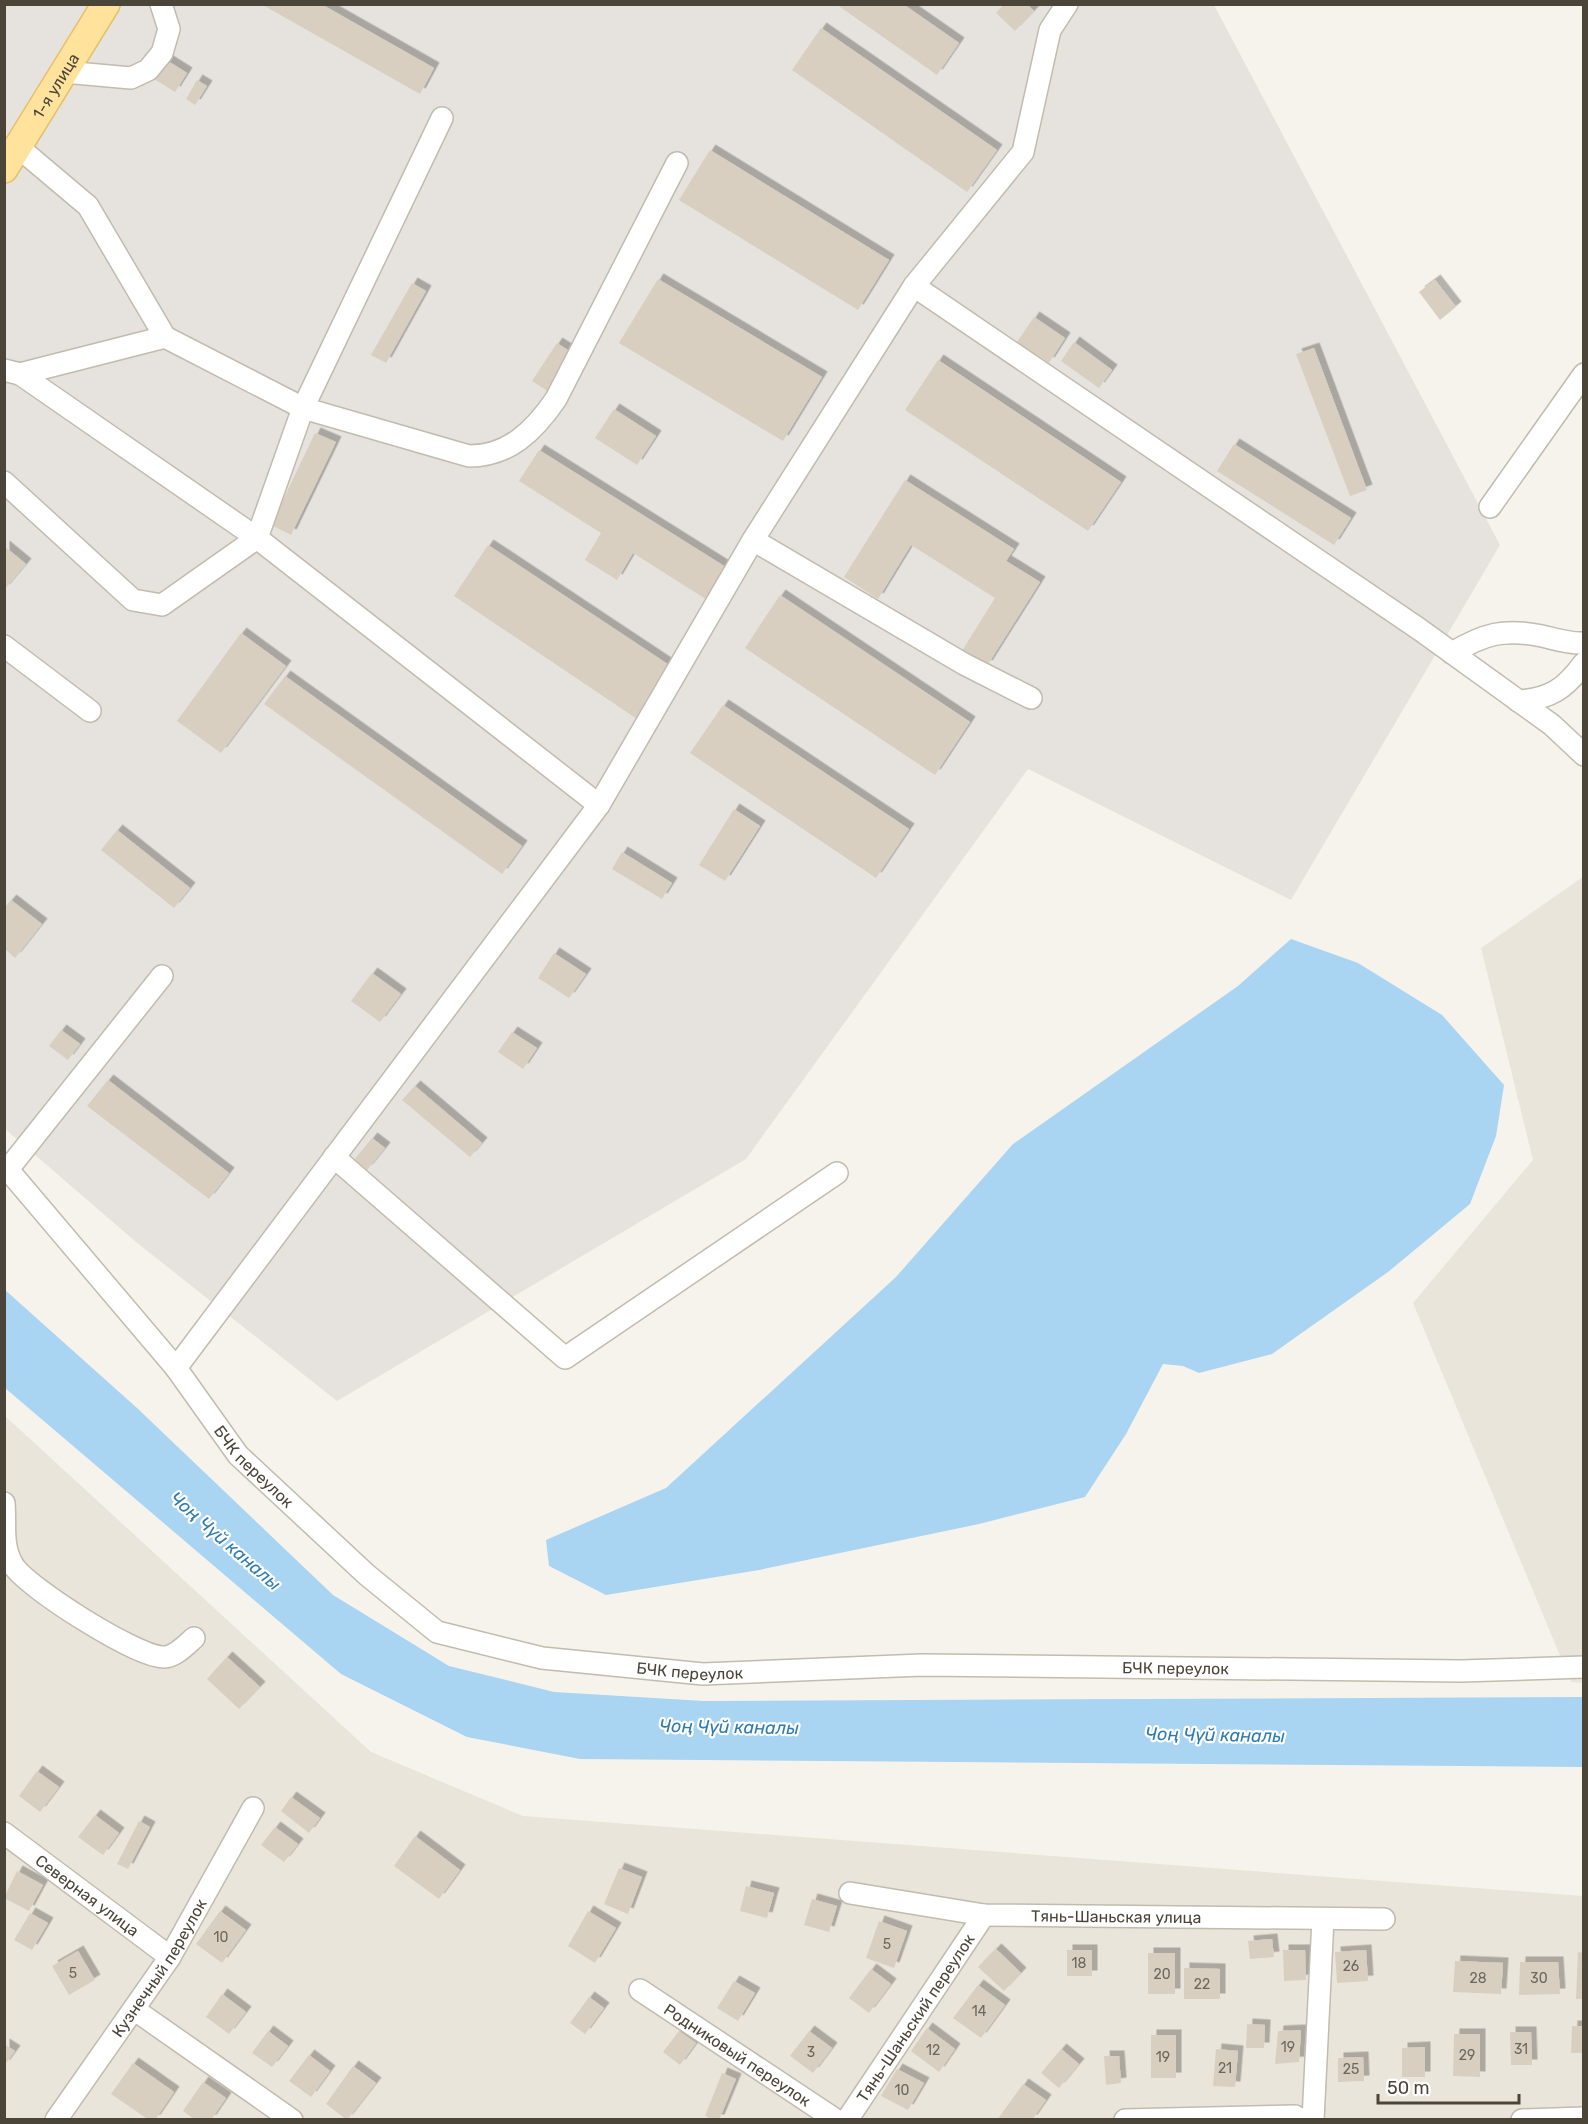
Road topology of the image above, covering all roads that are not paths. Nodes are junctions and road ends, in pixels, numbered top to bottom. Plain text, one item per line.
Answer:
1 (106, 4) edge
2 (160, 4) edge
3 (1067, 4) edge
4 (64, 72) junction
5 (442, 118) dead end
6 (11, 158) edge
7 (677, 164) dead end
8 (914, 286) junction
9 (165, 337) junction
10 (12, 372) edge
11 (1584, 374) edge
12 (303, 408) junction
13 (4, 482) edge
14 (1490, 507) dead end
15 (257, 538) junction
16 (753, 540) junction
17 (1584, 643) edge
18 (4, 646) edge
19 (1452, 653) junction
20 (1584, 663) edge
21 (1031, 698) dead end
22 (1518, 701) junction
23 (90, 711) dead end
24 (1584, 755) edge
25 (599, 805) junction
26 (162, 976) dead end
27 (334, 1157) junction
28 (7, 1166) edge
29 (837, 1173) dead end
30 (176, 1368) junction
31 (4, 1503) edge
32 (194, 1638) dead end
33 (1584, 1667) edge
34 (253, 1808) dead end
35 (4, 1833) edge
36 (850, 1893) dead end
37 (984, 1915) junction
38 (1323, 1919) junction
39 (1384, 1919) dead end
40 (170, 1957) junction
41 (640, 1990) dead end
42 (135, 2010) junction
43 (1303, 2118) edge
44 (1584, 2118) edge
45 (56, 2120) edge
46 (292, 2120) edge
47 (836, 2120) edge
48 (847, 2120) edge
49 (1125, 2120) edge
50 (1522, 2120) edge

1 - 4 main road, 1-я улица
2 - 4 street
3 - 8 street
4 - 6 main road, 1-я улица
5 - 12 street
6 - 9 street
7 - 12 street
8 - 16 street
8 - 19 street
9 - 10 street
9 - 12 street
10 - 15 street
11 - 14 street
12 - 15 street
13 - 15 street
15 - 25 street
16 - 21 street
16 - 25 street
17 - 19 street
18 - 23 street
19 - 22 street
20 - 22 street
22 - 24 street
25 - 27 street
26 - 28 street
27 - 29 street
27 - 30 street
28 - 30 street, БЧК переулок
30 - 33 street, БЧК переулок
31 - 32 street
34 - 40 street, Кузнечный переулок
35 - 40 street, Северная улица
36 - 37 street, Тянь-Шаньская улица
37 - 38 street, Тянь-Шаньская улица
37 - 48 street, Тянь-Шаньский переулок
38 - 39 street, Тянь-Шаньская улица
38 - 43 street
40 - 42 street, Кузнечный переулок
41 - 47 street, Родниковый переулок
42 - 45 street, Кузнечный переулок
42 - 46 street
43 - 49 street
44 - 50 street

